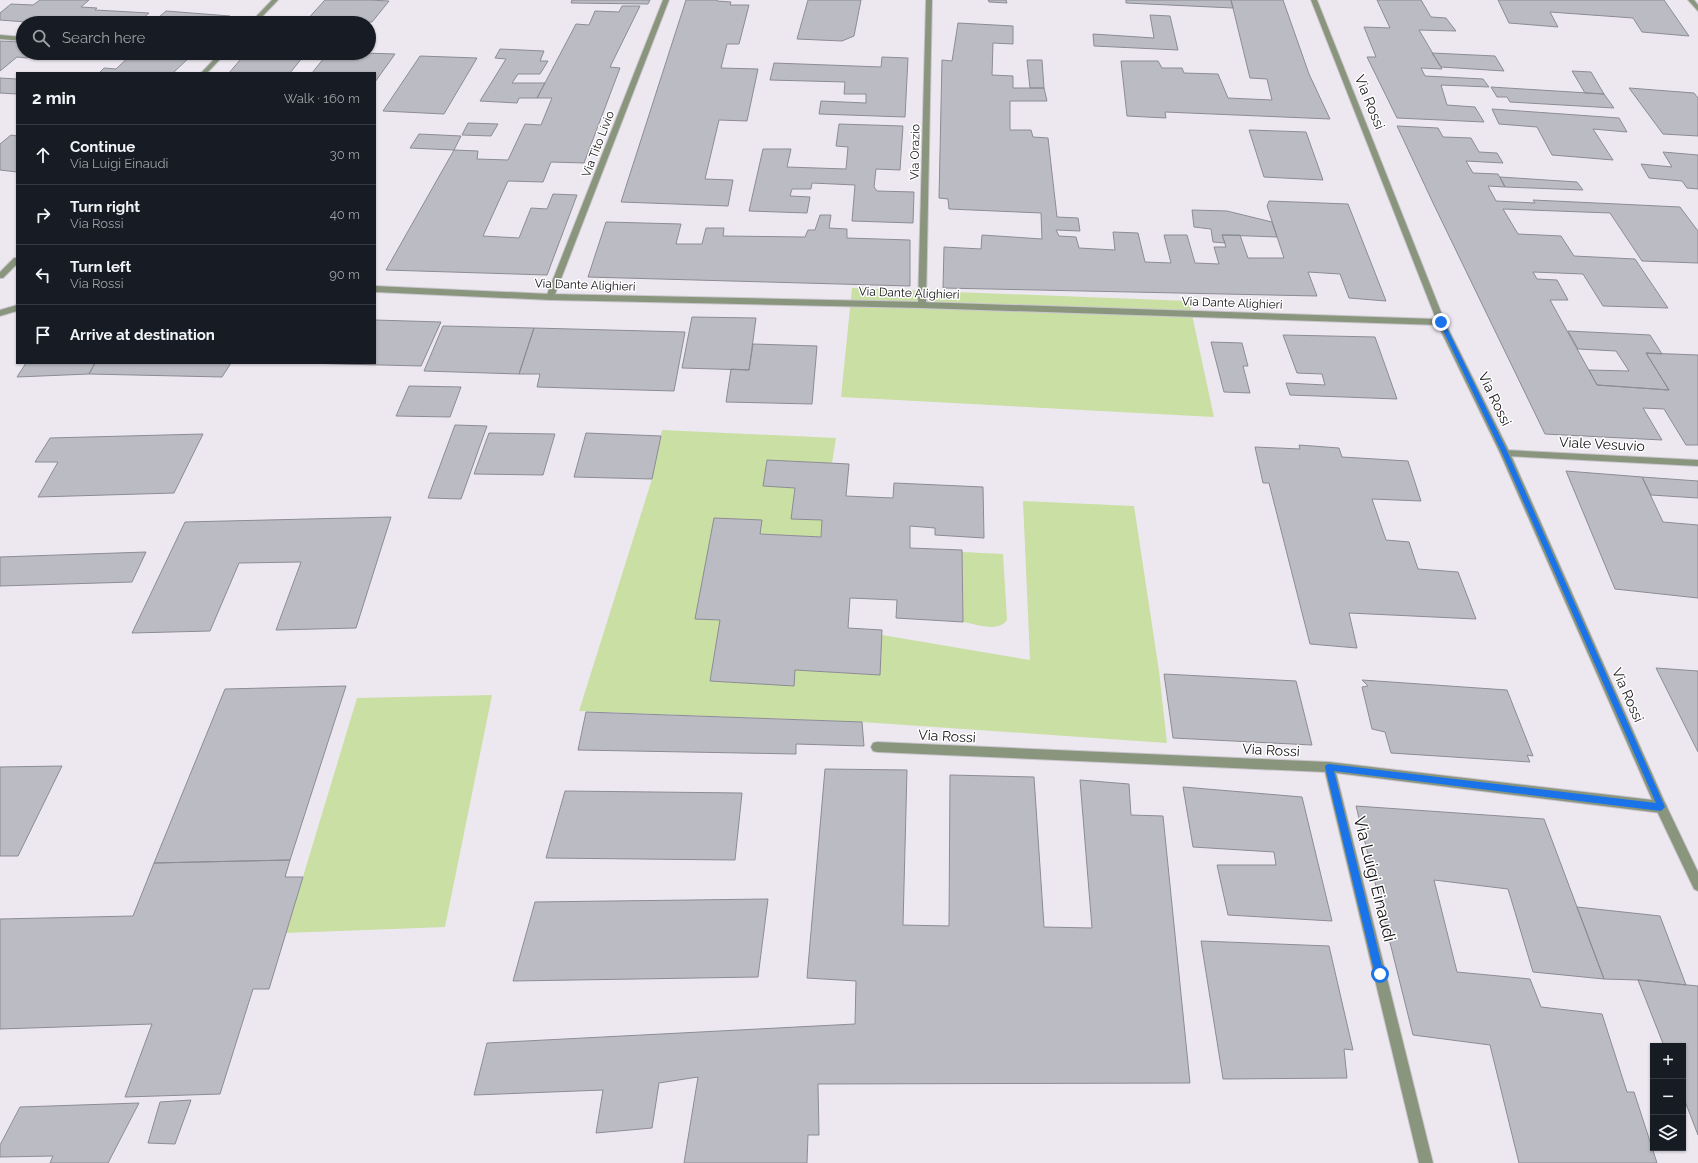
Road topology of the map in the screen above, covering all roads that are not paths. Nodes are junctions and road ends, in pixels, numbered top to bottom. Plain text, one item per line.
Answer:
1 (275, 0) edge
2 (666, 0) edge
3 (929, 0) edge
4 (1314, 0) edge
5 (1691, 0) edge
6 (1698, 9) edge
7 (260, 16) edge
8 (0, 37) edge
9 (16, 38) edge
10 (217, 60) edge
11 (205, 72) edge
12 (16, 261) edge
13 (11, 267) junction
14 (16, 271) edge
15 (0, 276) edge
16 (376, 289) edge
17 (550, 297) junction
18 (922, 305) junction
19 (16, 308) edge
20 (0, 313) edge
21 (1441, 322) junction
22 (1505, 453) junction
23 (1698, 463) edge
24 (877, 747) dead end
25 (1329, 767) junction
26 (1661, 807) junction
27 (1698, 885) edge
28 (1426, 1163) edge

1 - 7 street
2 - 17 street, Via Tito Livio
3 - 18 street, Via Orazio
4 - 21 street, Via Rossi
5 - 6 street
8 - 9 street
10 - 11 street
12 - 13 street
13 - 14 street
13 - 15 street
16 - 17 street, Via Dante Alighieri
17 - 18 street, Via Dante Alighieri
18 - 21 street, Via Dante Alighieri
19 - 20 street
21 - 22 street, Via Rossi
22 - 23 street, Viale Vesuvio
22 - 26 street, Via Rossi
24 - 25 street, Via Rossi
25 - 26 street, Via Rossi
25 - 28 street, Via Luigi Einaudi
26 - 27 street, Via Rossi

